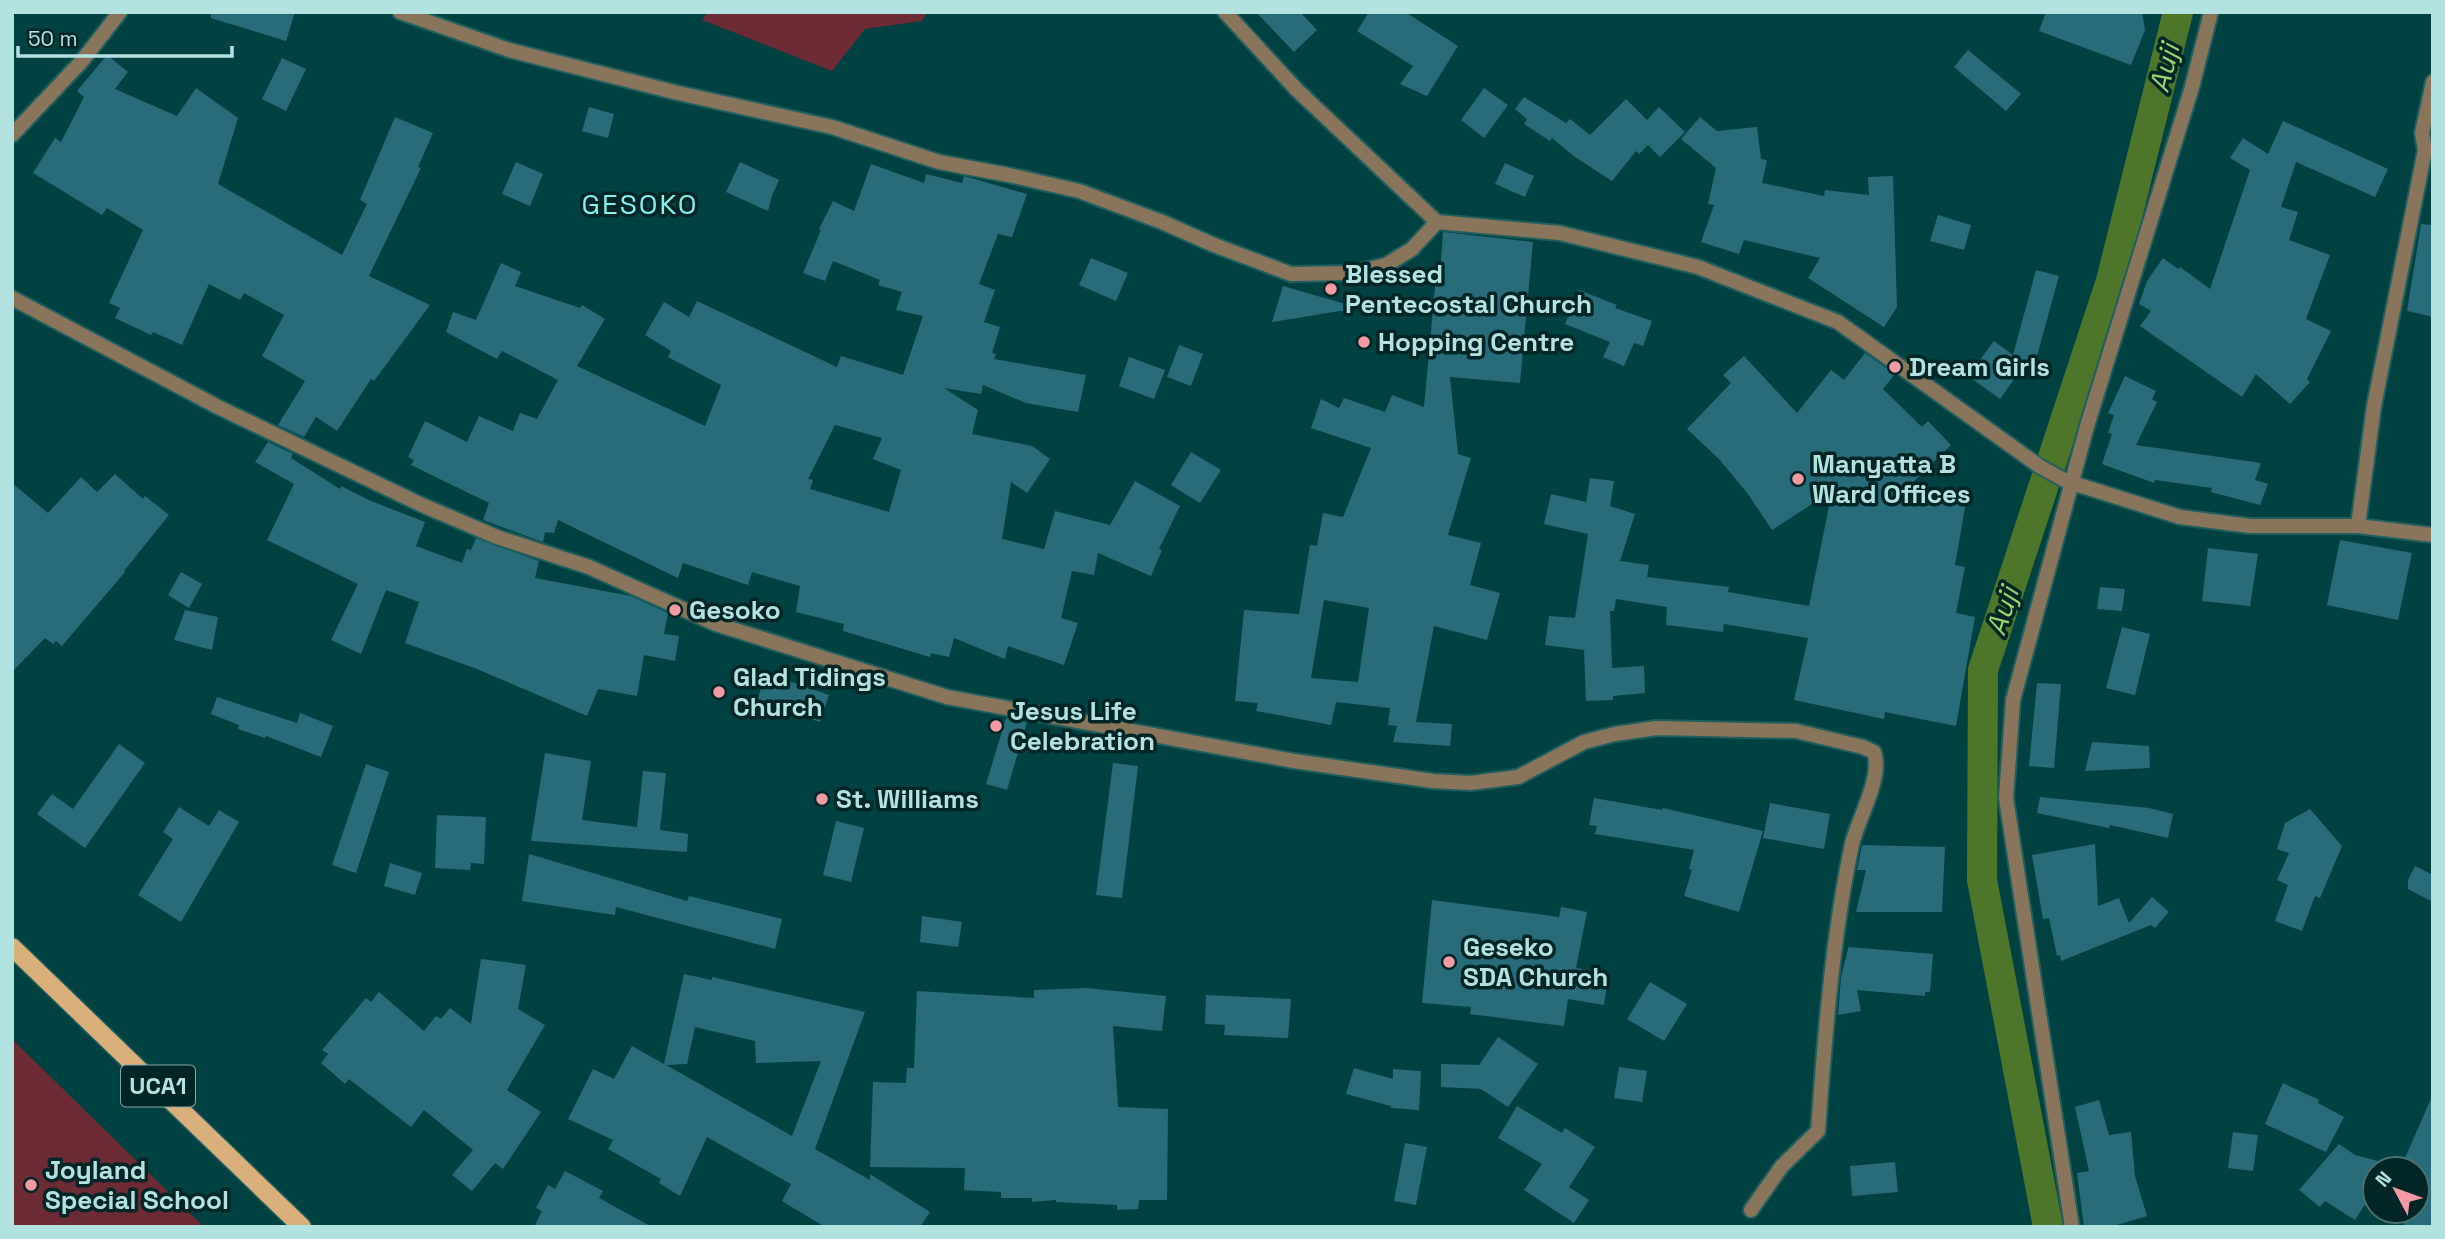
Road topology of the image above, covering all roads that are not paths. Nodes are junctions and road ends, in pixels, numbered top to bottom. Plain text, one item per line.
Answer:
1 (120, 12) edge
2 (400, 12) edge
3 (1225, 12) edge
4 (2211, 12) edge
5 (2433, 82) edge
6 (12, 135) edge
7 (2429, 150) edge
8 (1437, 222) junction
9 (12, 298) edge
10 (2070, 482) junction
11 (2358, 526) junction
12 (2433, 535) edge
13 (12, 947) edge
14 (1751, 1210) dead end
15 (302, 1227) edge
16 (2072, 1227) edge

1 - 6 street
2 - 8 street
3 - 8 street
4 - 10 street
5 - 7 street
7 - 11 street
8 - 10 street
9 - 14 street
10 - 11 street
10 - 16 street
11 - 12 street
13 - 15 main road, UCA1

